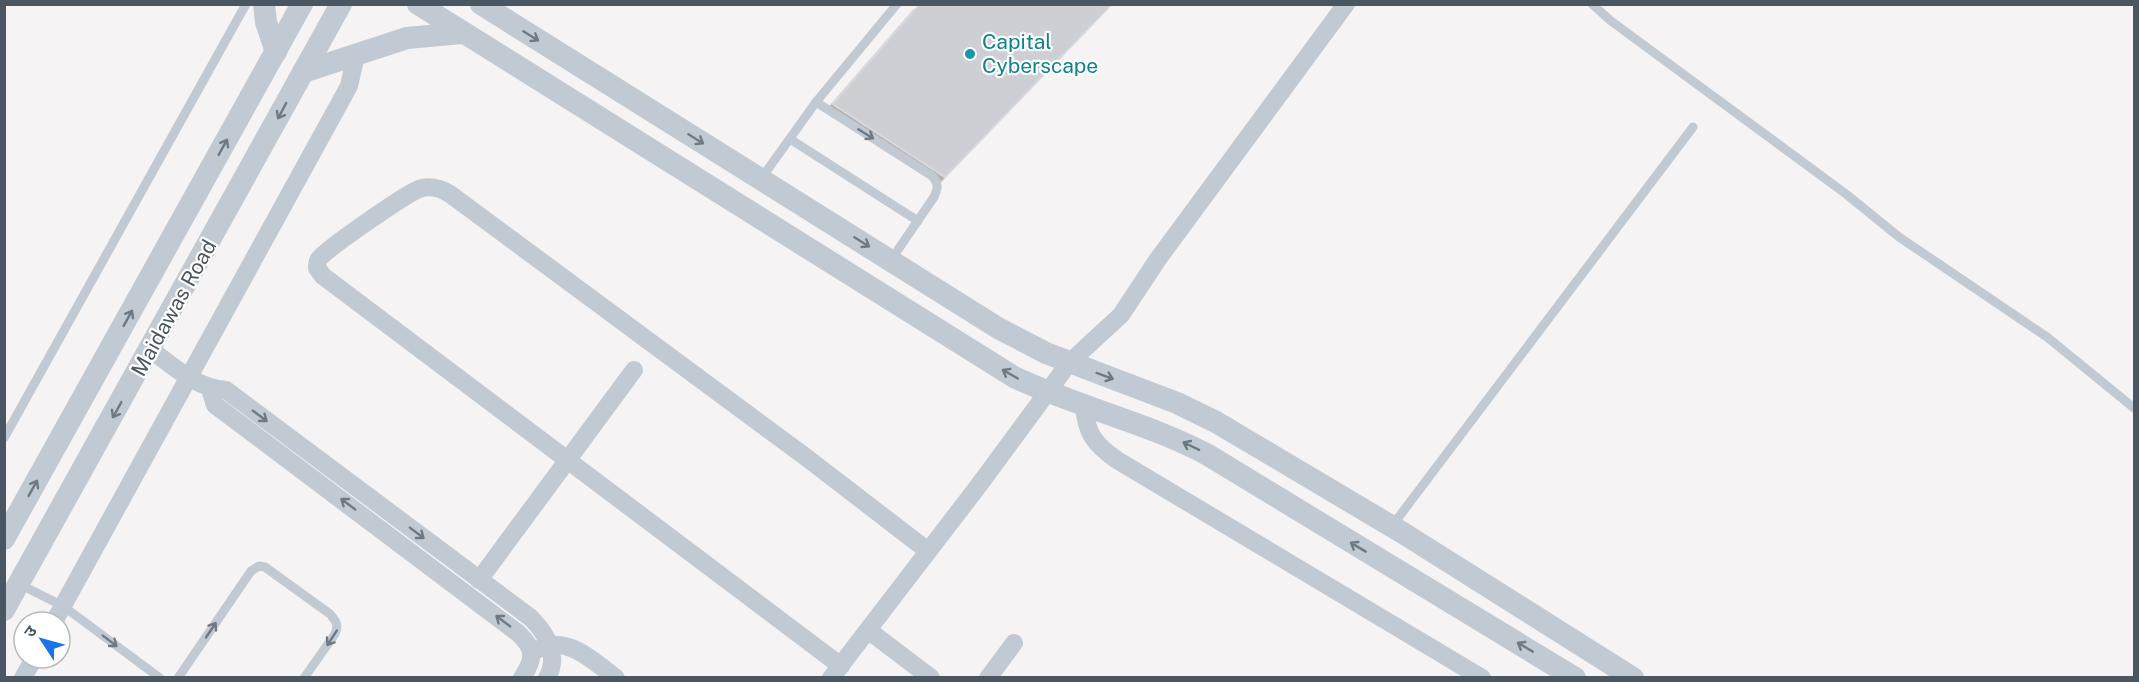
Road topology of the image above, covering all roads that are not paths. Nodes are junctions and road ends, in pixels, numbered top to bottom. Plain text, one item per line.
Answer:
1 (246, 4) edge
2 (264, 4) edge
3 (302, 4) edge
4 (341, 4) edge
5 (418, 4) edge
6 (482, 4) edge
7 (897, 4) edge
8 (1346, 4) edge
9 (1592, 4) edge
10 (462, 33) junction
11 (276, 52) junction
12 (356, 55) junction
13 (303, 72) junction
14 (816, 102) junction
15 (1693, 127) dead end
16 (790, 139) junction
17 (761, 179) junction
18 (918, 221) junction
19 (891, 261) junction
20 (150, 350) junction
21 (1069, 363) junction
22 (634, 370) dead end
23 (188, 378) junction
24 (210, 389) junction
25 (1047, 392) junction
26 (1084, 405) junction
27 (2134, 408) edge
28 (4, 438) edge
29 (567, 459) junction
30 (1392, 526) junction
31 (4, 539) edge
32 (928, 551) junction
33 (479, 580) junction
34 (19, 584) junction
35 (63, 606) junction
36 (4, 610) edge
37 (61, 610) edge
38 (868, 630) junction
39 (550, 644) junction
40 (1014, 644) dead end
41 (532, 653) junction
42 (836, 672) edge
43 (160, 678) edge
44 (178, 678) edge
45 (303, 678) edge
46 (522, 678) edge
47 (547, 678) edge
48 (616, 678) edge
49 (931, 678) edge
50 (988, 678) edge
51 (1482, 678) edge
52 (1575, 678) edge
53 (1633, 678) edge

1 - 28 lane
2 - 11 street
3 - 11 street, Maidawas Road
4 - 13 street, Maidawas Road
5 - 10 street
6 -> 17 street
7 - 14 lane
8 - 21 street
9 - 27 lane
10 - 12 street
25 -> 10 street
31 -> 11 street, Maidawas Road
12 - 13 street
12 - 23 street
13 -> 20 street, Maidawas Road
14 - 16 lane
14 -> 18 lane
15 - 30 lane
16 - 17 lane
16 - 18 lane
17 -> 19 street
18 - 19 lane
19 - 21 street
20 - 23 street
20 -> 34 street, Maidawas Road
21 - 25 street
21 -> 30 street
22 - 29 street
23 - 24 street
23 - 35 street
24 -> 33 street
41 -> 24 street
25 - 26 street
25 - 32 street
26 - 51 street
52 -> 26 street
29 - 32 street
29 - 33 street
29 - 42 street
30 - 53 street
32 - 38 street
33 - 39 street
34 - 35 lane
34 - 36 street, Maidawas Road
35 - 37 street
35 -> 43 lane
38 - 42 street
38 - 49 street
39 - 41 street
39 - 47 street
39 - 48 street
40 - 50 street
41 - 46 street
44 -> 45 lane

